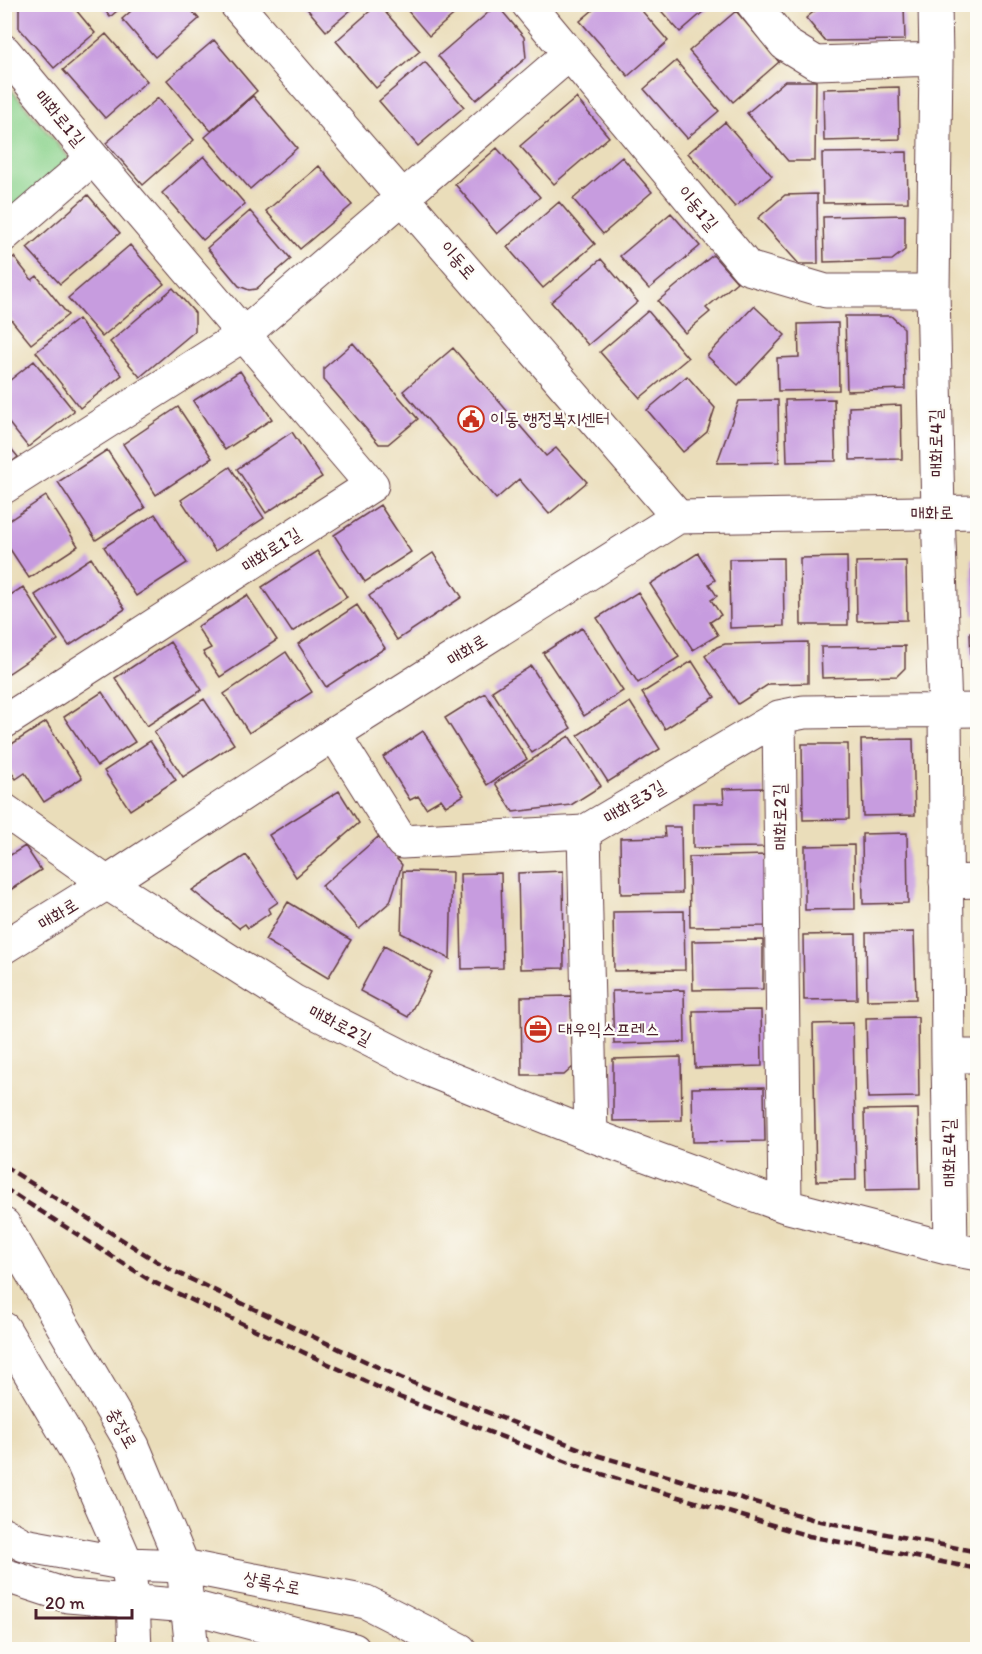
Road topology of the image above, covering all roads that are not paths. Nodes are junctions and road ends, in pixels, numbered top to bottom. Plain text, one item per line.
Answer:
1 (236, 4) edge
2 (528, 4) edge
3 (753, 4) edge
4 (935, 4) edge
5 (4, 51) edge
6 (569, 54) junction
7 (936, 59) junction
8 (93, 158) junction
9 (403, 196) junction
10 (4, 235) edge
11 (933, 291) junction
12 (243, 335) junction
13 (4, 488) edge
14 (978, 512) edge
15 (938, 513) junction
16 (678, 517) junction
17 (945, 710) junction
18 (978, 710) edge
19 (779, 717) junction
20 (4, 722) edge
21 (334, 734) junction
22 (4, 810) edge
23 (584, 832) junction
24 (962, 882) edge
25 (107, 884) junction
26 (4, 947) edge
27 (963, 1056) edge
28 (591, 1135) junction
29 (785, 1206) junction
30 (4, 1226) edge
31 (964, 1251) edge
32 (4, 1329) edge
33 (4, 1534) edge
34 (127, 1564) junction
35 (183, 1566) junction
36 (4, 1575) edge
37 (133, 1600) junction
38 (188, 1606) junction
39 (135, 1650) edge
40 (192, 1650) edge
41 (354, 1650) edge
42 (460, 1650) edge

1 - 9 street, 이동로
2 - 6 street, 이동1길
3 - 7 street
4 - 7 street, 매화로4길
5 - 8 street, 매화로1길
6 - 9 street
6 - 11 street, 이동1길
7 - 11 street, 매화로4길
8 - 10 street, 매화로1길
8 - 12 street, 매화로1길
9 - 12 street
9 - 16 street, 이동로
11 - 15 street, 매화로4길
12 - 13 street
12 - 20 street, 매화로1길
14 - 15 street, 매화로
15 - 16 street, 매화로
15 - 17 street, 매화로4길
16 - 21 street, 매화로
17 - 18 street, 매화로3길
17 - 19 street, 매화로3길
17 - 24 street, 매화로4길
19 - 23 street, 매화로3길
19 - 29 street, 매화로2길
21 - 23 street, 매화로3길
21 - 25 street, 매화로
22 - 25 street
23 - 28 street
24 - 27 street, 매화로4길
25 - 26 street, 매화로
25 - 28 street, 매화로2길
27 - 31 street, 매화로4길
28 - 29 street, 매화로2길
29 - 31 street, 매화로2길
30 - 35 street, 충장로
32 - 34 street
33 - 34 street, 상록수로
34 - 35 street, 상록수로
34 - 37 street
35 - 38 street, 충장로
35 - 42 street, 상록수로
36 - 37 street
37 - 38 street
37 - 39 street
38 - 40 street, 충장로
38 - 41 street

